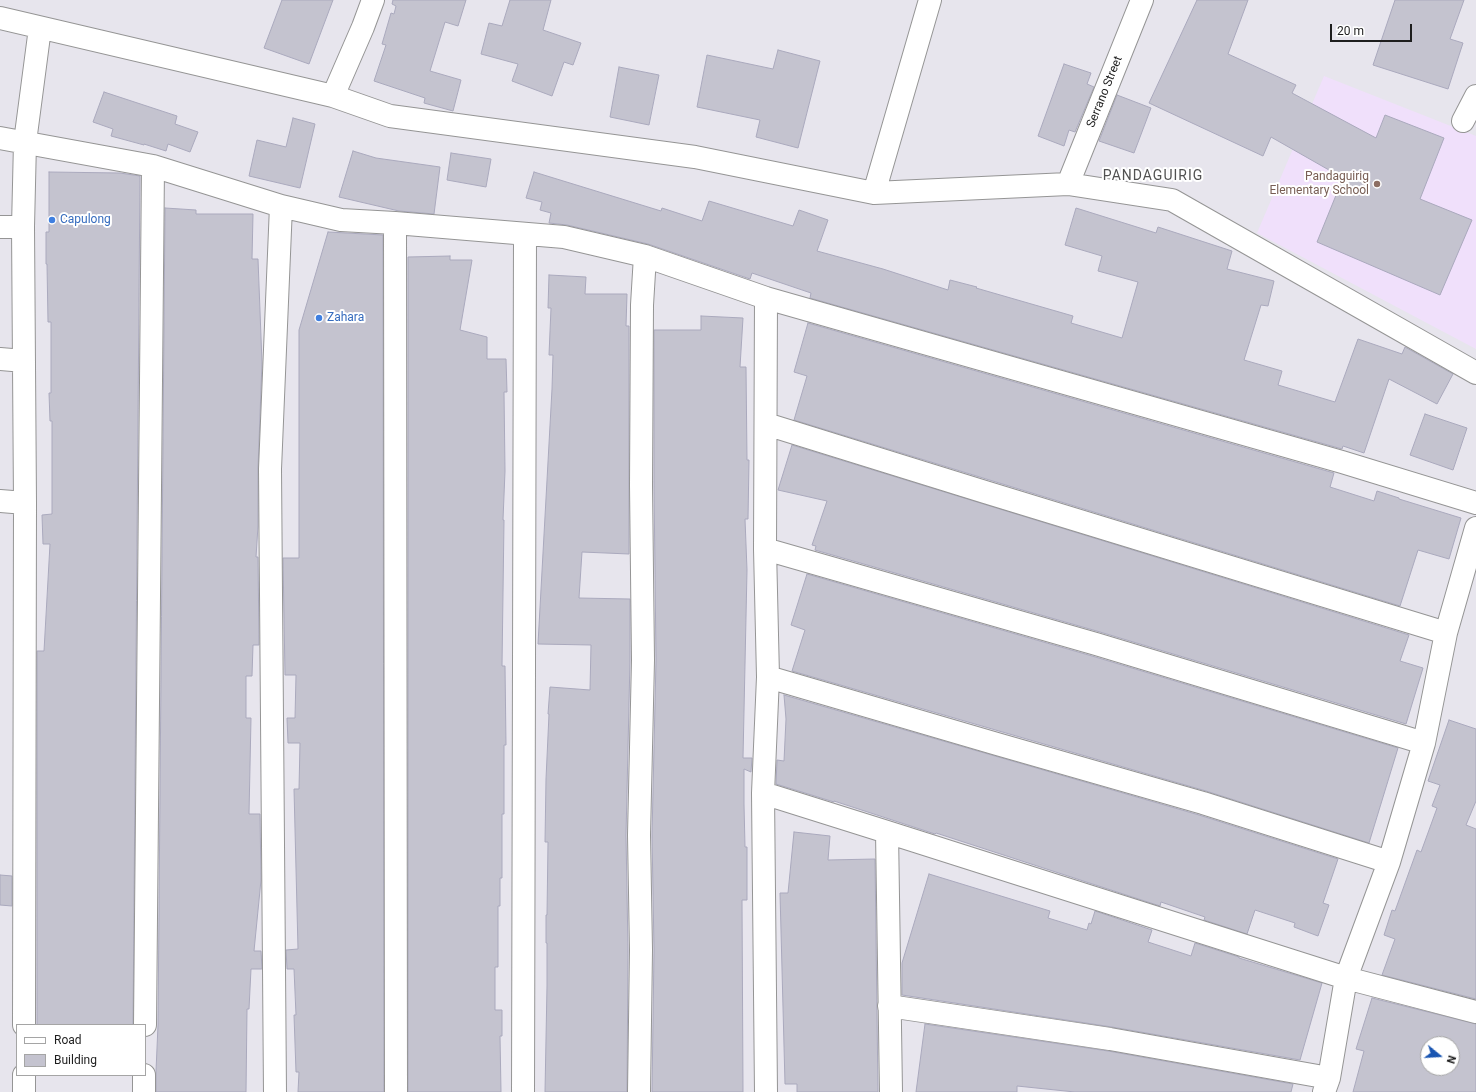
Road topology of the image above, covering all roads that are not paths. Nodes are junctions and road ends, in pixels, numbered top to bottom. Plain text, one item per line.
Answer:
1 (373, 0) edge
2 (930, 0) edge
3 (1142, 0) edge
4 (0, 18) edge
5 (40, 28) junction
6 (333, 96) junction
7 (1476, 96) edge
8 (1463, 121) dead end
9 (0, 138) edge
10 (25, 142) junction
11 (153, 166) junction
12 (1068, 184) junction
13 (874, 193) junction
14 (281, 206) junction
15 (394, 222) junction
16 (0, 227) edge
17 (23, 227) junction
18 (525, 234) junction
19 (645, 256) junction
20 (766, 298) junction
21 (0, 359) edge
22 (24, 361) junction
23 (1476, 373) edge
24 (766, 424) junction
25 (0, 501) edge
26 (1476, 502) edge
27 (25, 503) junction
28 (1476, 528) edge
29 (766, 549) junction
30 (1446, 633) junction
31 (768, 677) junction
32 (1424, 742) junction
33 (763, 794) junction
34 (887, 832) junction
35 (1389, 862) junction
36 (1346, 978) junction
37 (890, 1006) junction
38 (1476, 1012) edge
39 (24, 1024) edge
40 (145, 1024) edge
41 (24, 1076) edge
42 (144, 1076) edge
43 (1327, 1085) edge
44 (24, 1092) edge
45 (144, 1092) edge
46 (275, 1092) edge
47 (396, 1092) edge
48 (522, 1092) edge
49 (638, 1092) edge
50 (766, 1092) edge
51 (891, 1092) edge

1 - 6 street
2 - 13 street
3 - 12 street, Serrano Street
4 - 5 street
5 - 6 street
5 - 10 street
6 - 13 street
7 - 8 street
9 - 10 street
10 - 11 street
10 - 17 street
11 - 14 street
11 - 40 street
12 - 13 street
12 - 23 street
14 - 15 street
14 - 46 street
15 - 18 street
15 - 47 street
16 - 17 street
17 - 22 street
18 - 19 street
18 - 48 street
19 - 20 street
19 - 49 street
20 - 24 street
20 - 26 street
21 - 22 street
22 - 27 street
24 - 29 street
24 - 30 street
25 - 27 street
27 - 39 street
28 - 30 street
29 - 31 street
29 - 32 street
30 - 32 street
31 - 33 street
31 - 35 street
32 - 35 street
33 - 34 street
33 - 50 street
34 - 36 street
34 - 37 street
35 - 36 street
36 - 38 street
36 - 43 street
37 - 43 street
37 - 51 street
41 - 44 street
42 - 45 street

